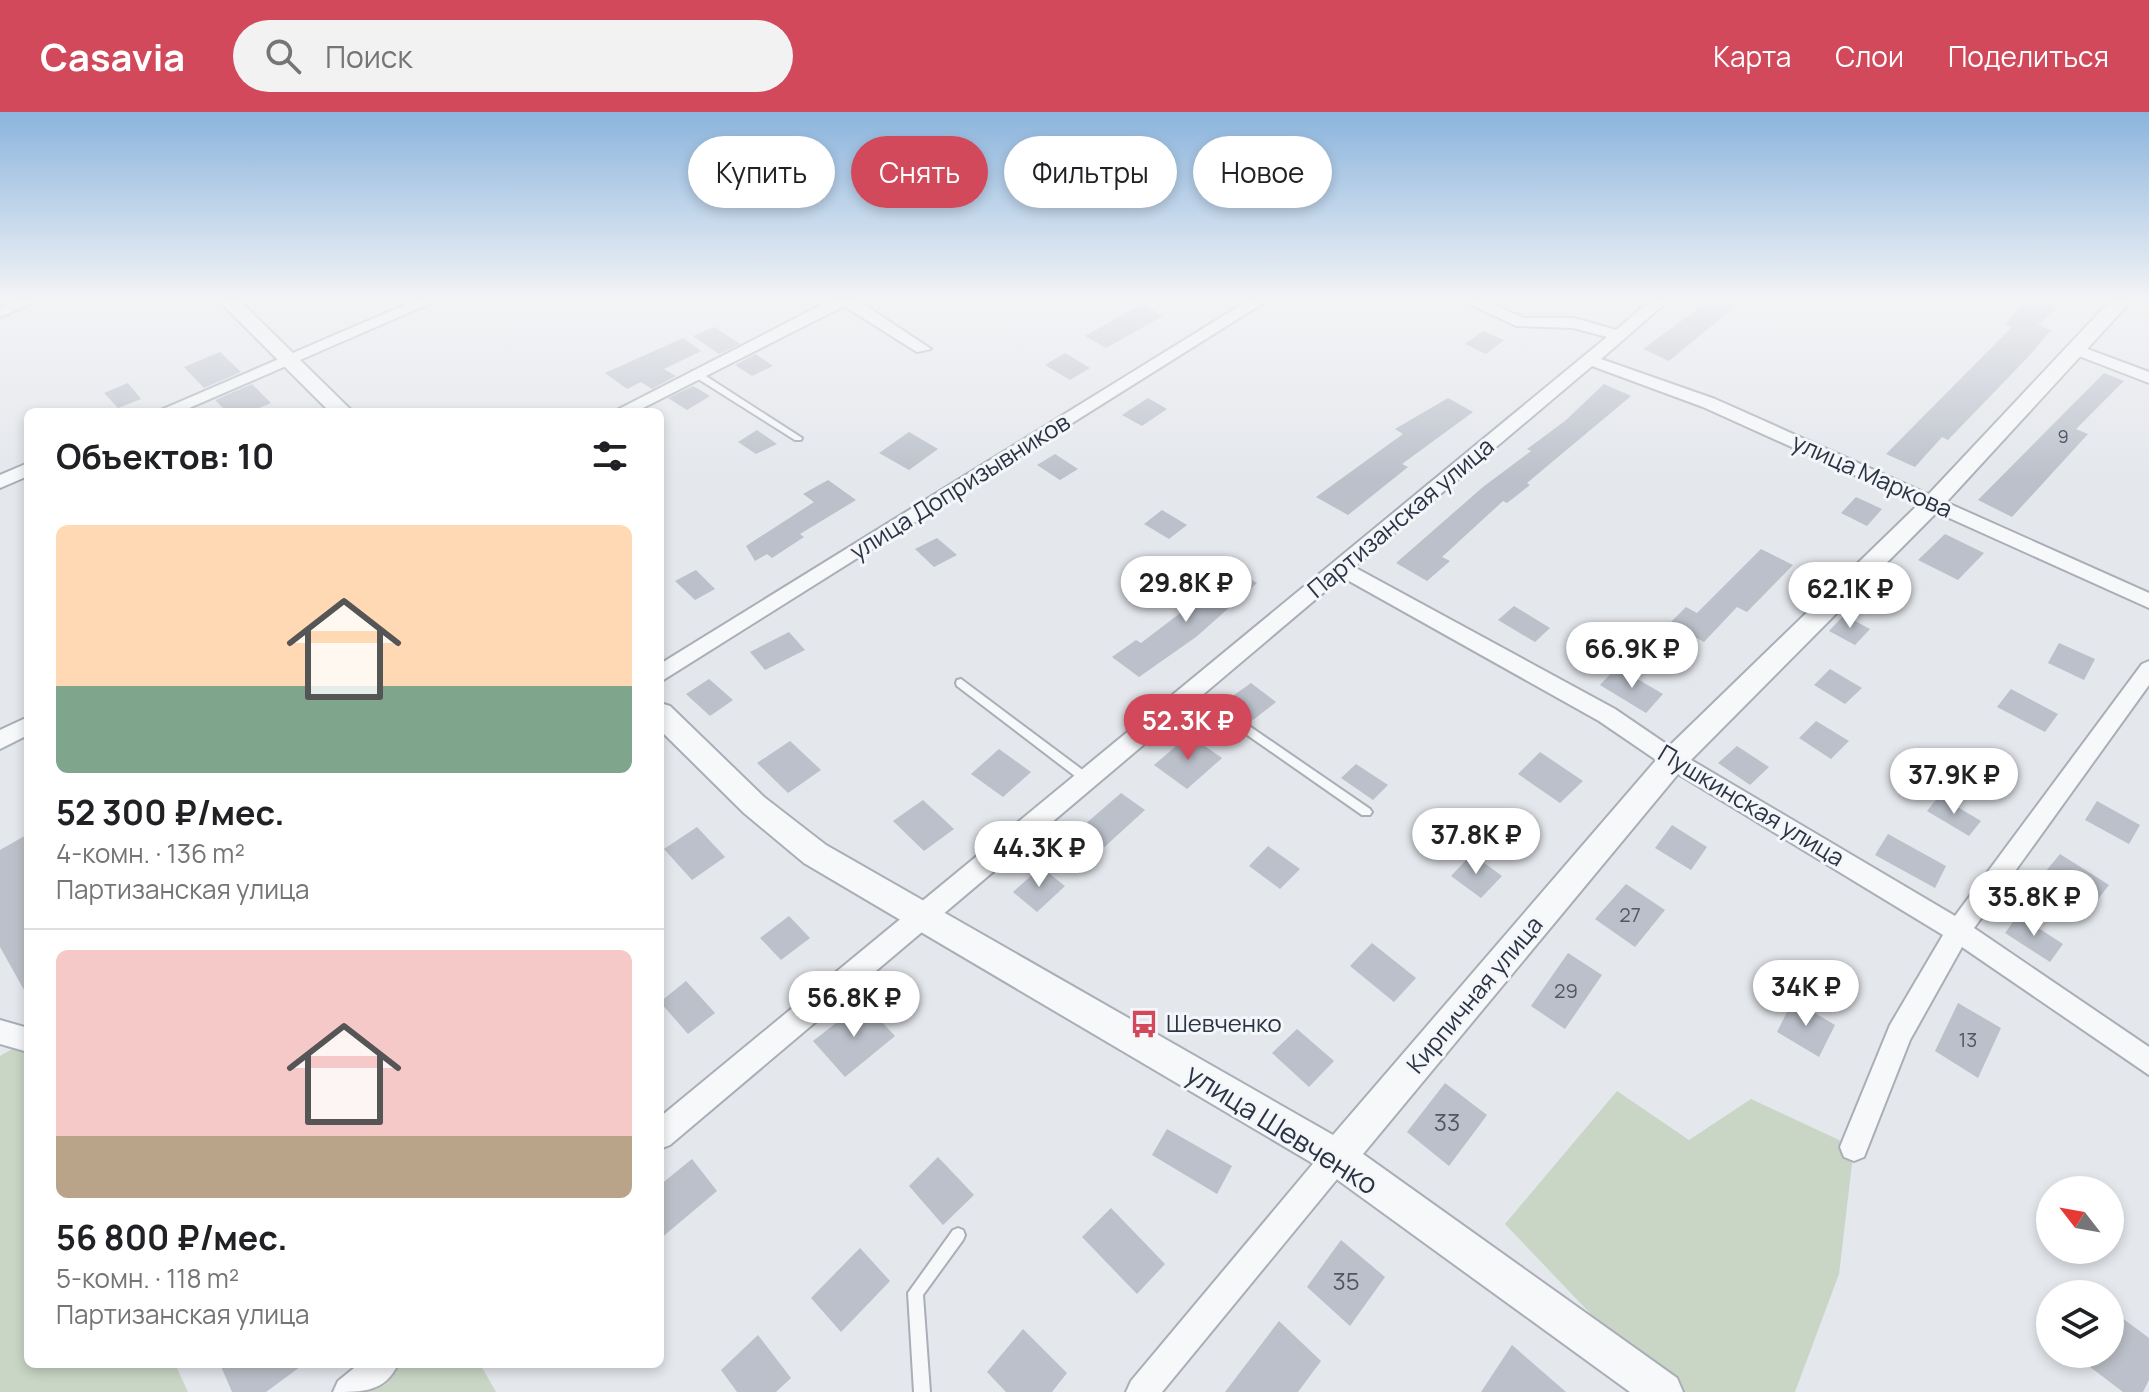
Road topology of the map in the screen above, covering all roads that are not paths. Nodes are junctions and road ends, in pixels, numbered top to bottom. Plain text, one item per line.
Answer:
1 (288, 360) joint
2 (722, 360) edge
3 (1164, 360) edge
4 (2068, 360) edge
5 (2102, 360) edge
6 (1592, 361) joint
7 (695, 373) junction
8 (2149, 378) edge
9 (174, 408) edge
10 (338, 408) edge
11 (629, 408) edge
12 (798, 438) dead end
13 (24, 471) edge
14 (0, 482) edge
15 (1933, 503) junction
16 (1341, 568) junction
17 (2149, 601) edge
18 (2149, 669) edge
19 (664, 672) edge
20 (961, 683) dead end
21 (1194, 692) junction
22 (664, 717) edge
23 (24, 727) edge
24 (0, 740) edge
25 (1673, 760) junction
26 (1088, 780) junction
27 (1366, 812) dead end
28 (923, 919) junction
29 (1958, 931) junction
30 (2149, 1062) edge
31 (664, 1132) edge
32 (1854, 1147) dead end
33 (1337, 1157) junction
34 (958, 1235) dead end
35 (378, 1368) edge
36 (349, 1392) edge
37 (922, 1392) edge
38 (1142, 1392) edge
39 (1663, 1392) edge

1 - 9 street
1 - 10 street
2 - 7 street
3 - 19 street, улица Допризывников
4 - 15 street, Кирпичная улица
5 - 8 street
6 - 15 street, улица Маркова
6 - 16 street, Партизанская улица
7 - 11 street
7 - 12 lane
13 - 14 street
15 - 17 street, улица Маркова
15 - 25 street, Кирпичная улица
16 - 21 street, Партизанская улица
16 - 25 street, Пушкинская улица
18 - 29 street
20 - 26 lane
21 - 26 street, Партизанская улица
21 - 27 lane
22 - 28 street, улица Шевченко
23 - 24 street
25 - 29 street, Пушкинская улица
25 - 33 street, Кирпичная улица
26 - 28 street, Партизанская улица
28 - 31 street, Партизанская улица
28 - 33 street, улица Шевченко
29 - 30 street, Пушкинская улица
29 - 32 street
33 - 38 street, Кирпичная улица
33 - 39 street, улица Шевченко
34 - 37 lane
35 - 36 street

